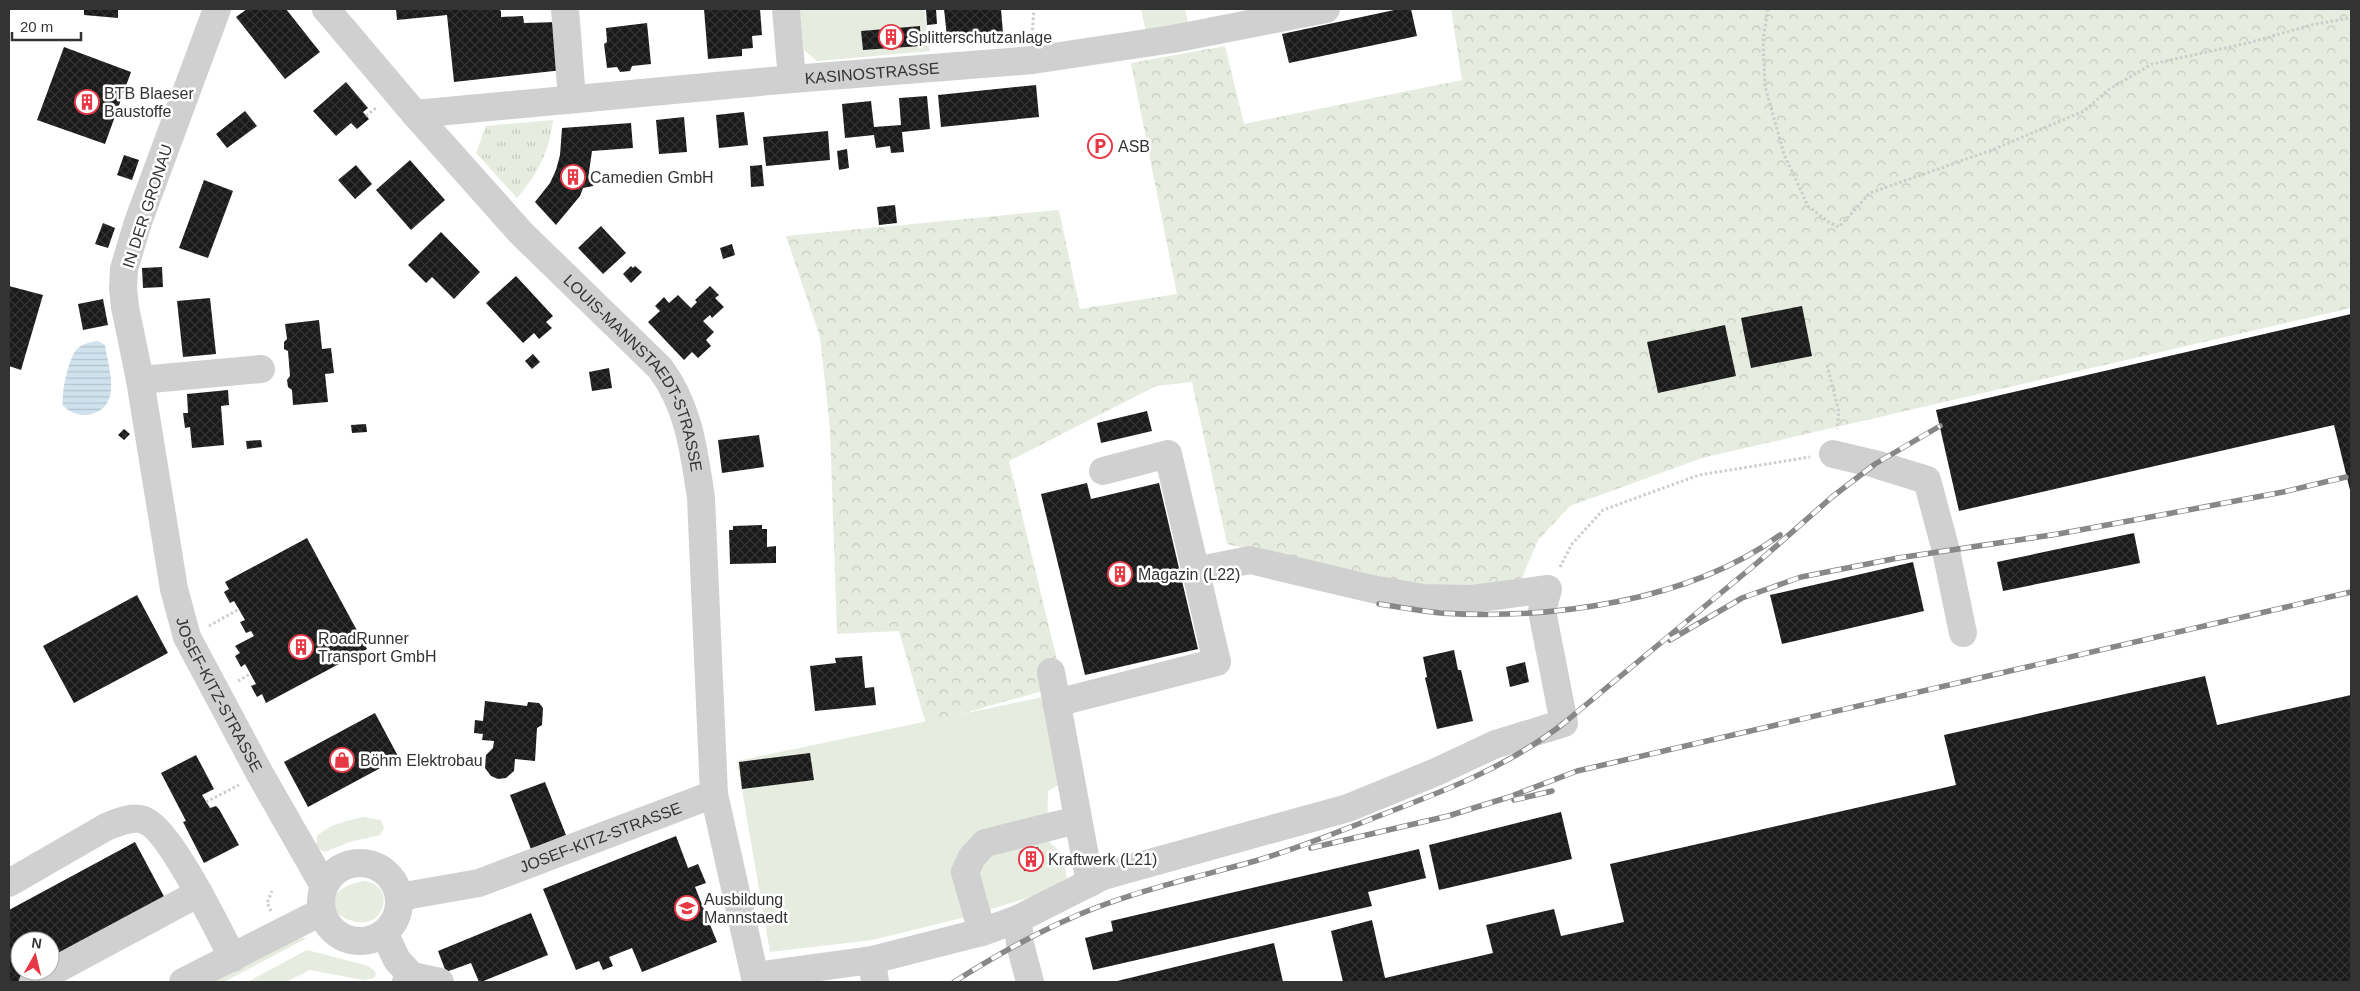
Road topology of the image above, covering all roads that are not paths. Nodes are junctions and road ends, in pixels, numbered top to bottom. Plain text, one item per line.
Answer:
1 (217, 9) edge
2 (326, 9) edge
3 (565, 9) edge
4 (786, 9) edge
5 (1326, 9) edge
6 (792, 79) junction
7 (572, 99) junction
8 (415, 114) junction
9 (261, 369) dead end
10 (140, 380) junction
11 (1833, 454) road end
12 (1103, 471) dead end
13 (156, 487) joint
14 (1195, 571) junction
15 (1963, 633) dead end
16 (1051, 672) dead end
17 (1056, 703) junction
18 (714, 794) junction
19 (1077, 820) junction
20 (9, 883) edge
21 (1090, 883) junction
22 (199, 893) junction
23 (399, 897) junction
24 (322, 899) junction
25 (1018, 919) junction
26 (982, 932) junction
27 (382, 934) junction
28 (233, 958) junction
29 (873, 971) edge
30 (409, 979) edge
31 (756, 981) edge
32 (33, 982) edge
33 (183, 982) edge
34 (440, 982) edge
35 (1030, 982) edge

1 - 10 street, IN DER GRONAU
2 - 8 street, LOUIS-MANNSTAEDT-STRASSE
3 - 7 street
4 - 6 street
5 - 6 street, KASINOSTRASSE
6 - 7 street, KASINOSTRASSE
7 - 8 street, KASINOSTRASSE
8 - 18 street, LOUIS-MANNSTAEDT-STRASSE
9 - 10 street
10 - 13 street, IN DER GRONAU
11 - 15 street
12 - 14 street
13 - 24 street, JOSEF-KITZ-STRASSE
14 - 17 street
14 - 21 street
16 - 17 street
17 - 19 street
18 - 23 street, JOSEF-KITZ-STRASSE
18 - 31 street, LOUIS-MANNSTAEDT-STRASSE
19 - 21 street
19 - 26 street
20 - 22 street
21 - 25 street
22 - 28 street
22 - 32 street
23 - 24 street
23 - 27 street
24 - 27 street
24 - 28 street
25 - 26 street
25 - 35 street
26 - 29 street
27 - 30 street
28 - 33 street
29 - 31 street
30 - 34 street

